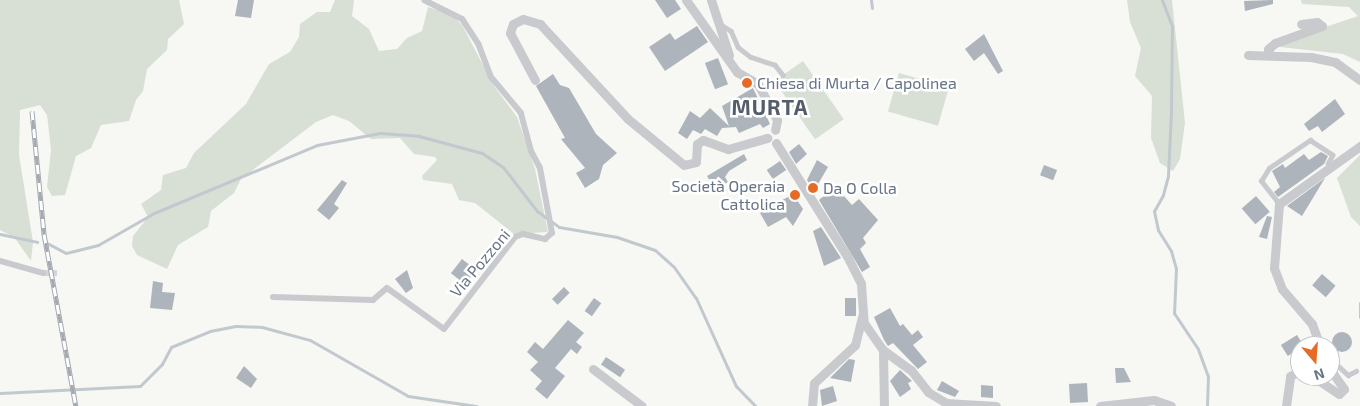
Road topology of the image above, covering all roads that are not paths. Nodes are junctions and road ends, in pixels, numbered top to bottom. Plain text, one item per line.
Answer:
1 (424, 0) edge
2 (686, 0) edge
3 (711, 0) edge
4 (720, 24) junction
5 (1301, 24) dead end
6 (1269, 54) junction
7 (1248, 55) dead end
8 (731, 62) junction
9 (783, 75) dead end
10 (535, 80) dead end
11 (1360, 80) edge
12 (775, 130) junction
13 (767, 138) junction
14 (776, 143) junction
15 (1360, 146) edge
16 (1316, 179) junction
17 (1279, 204) junction
18 (0, 261) edge
19 (43, 272) tunnel mouth
20 (273, 297) dead end
21 (863, 313) junction
22 (1316, 336) edge
23 (883, 350) junction
24 (1340, 367) edge
25 (592, 369) dead end
26 (1356, 370) dead end
27 (1290, 376) edge
28 (1340, 383) edge
29 (1328, 386) edge
30 (946, 405) edge
31 (642, 406) edge
32 (812, 406) edge
33 (884, 406) edge
34 (996, 406) edge
35 (1100, 406) edge
36 (1171, 406) edge
37 (1286, 406) edge

1 - 20 street, Via Pozzoni
2 - 8 street
3 - 4 street
4 - 8 street
4 - 9 lane
5 - 6 street
6 - 7 street
6 - 11 street
8 - 12 street
10 - 13 street
12 - 13 street
12 - 14 street
13 - 14 street
14 - 21 street
15 - 16 street
16 - 17 street
16 - 17 lane
17 - 22 street
18 - 19 street
21 - 23 street
21 - 32 street
23 - 30 street
23 - 33 street
24 - 26 lane
25 - 31 street
27 - 37 street
28 - 29 street
30 - 34 street
35 - 36 street

